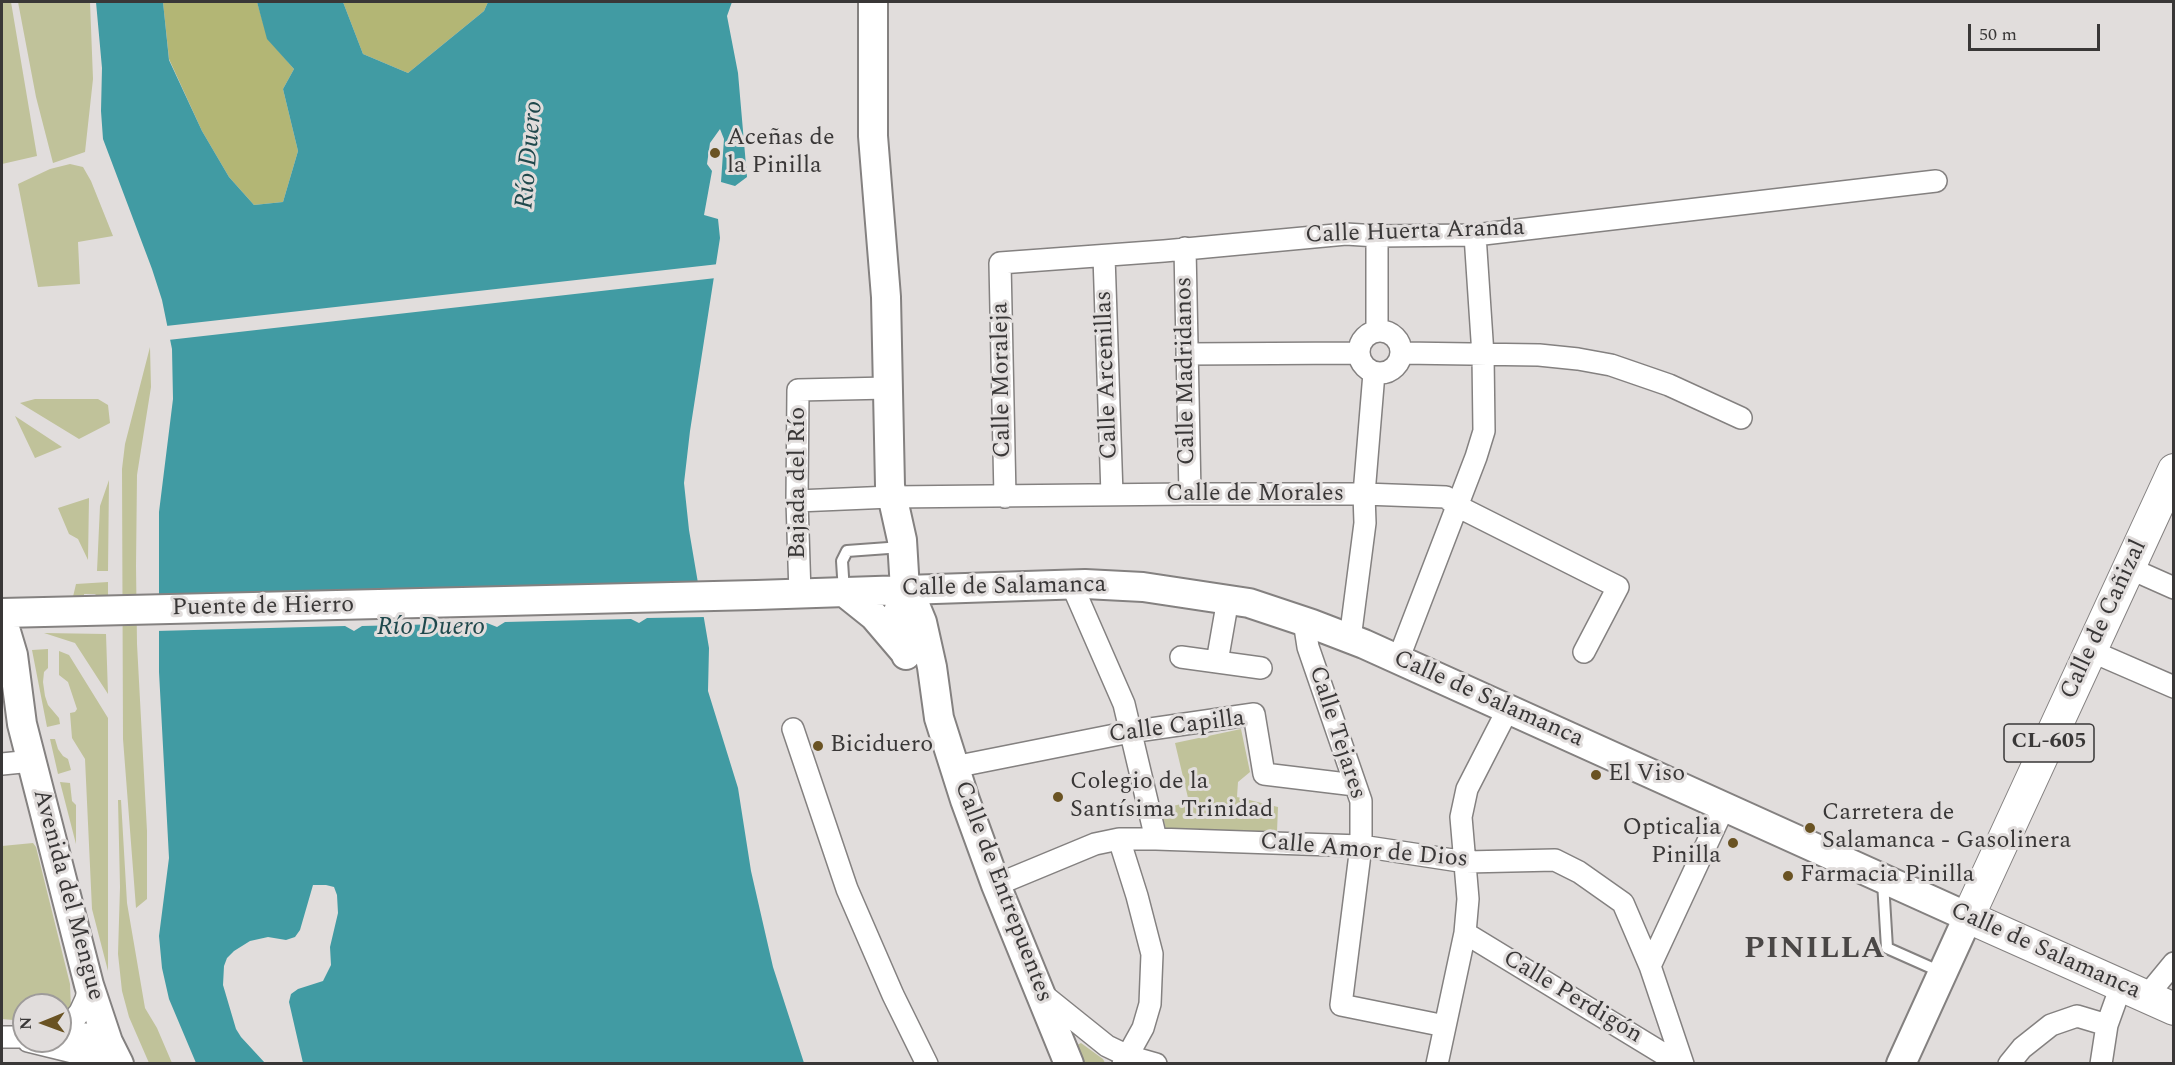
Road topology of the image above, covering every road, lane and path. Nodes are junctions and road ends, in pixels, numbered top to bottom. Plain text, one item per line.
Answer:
1 (873, 2) edge
2 (1936, 181) dead end
3 (1475, 235) junction
4 (1377, 236) junction
5 (1185, 248) junction
6 (1104, 255) junction
7 (1000, 263) joint
8 (1377, 329) junction
9 (1358, 353) junction
10 (1402, 353) junction
11 (1187, 354) junction
12 (1484, 355) junction
13 (1374, 373) junction
14 (888, 388) junction
15 (1740, 418) dead end
16 (2174, 470) edge
17 (1190, 494) junction
18 (1364, 494) junction
19 (1112, 495) junction
20 (891, 497) junction
21 (1005, 497) junction
22 (797, 501) junction
23 (1457, 506) junction
24 (903, 547) junction
25 (2129, 568) junction
26 (1072, 585) junction
27 (2174, 588) edge
28 (905, 590) junction
29 (844, 592) junction
30 (800, 594) junction
31 (756, 595) joint
32 (1228, 599) junction
33 (2, 613) edge
34 (44, 613) junction
35 (2, 618) edge
36 (1304, 621) junction
37 (1350, 639) junction
38 (2091, 651) junction
39 (1584, 652) dead end
40 (906, 655) junction
41 (1181, 657) dead end
42 (1398, 660) junction
43 (1217, 662) junction
44 (7, 665) edge
45 (1261, 668) dead end
46 (2174, 687) edge
47 (1508, 709) junction
48 (939, 718) junction
49 (794, 729) dead end
50 (1130, 732) junction
51 (32, 761) junction
52 (2, 765) edge
53 (954, 767) junction
54 (1355, 785) junction
55 (1724, 807) junction
56 (1156, 838) junction
57 (1119, 839) junction
58 (1361, 846) junction
59 (1466, 862) junction
60 (1883, 879) junction
61 (996, 885) junction
62 (1968, 918) junction
63 (1465, 933) junction
64 (2174, 963) edge
65 (1650, 966) junction
66 (1942, 973) junction
67 (89, 985) junction
68 (1041, 993) junction
69 (2147, 997) edge
70 (72, 1022) edge
71 (2107, 1025) junction
72 (1445, 1026) junction
73 (72, 1033) edge
74 (72, 1052) edge
75 (109, 1056) edge
76 (1125, 1060) edge
77 (927, 1064) edge
78 (1069, 1064) edge
79 (1156, 1064) edge
80 (1437, 1064) edge
81 (1682, 1064) edge
82 (1901, 1064) edge
83 (2009, 1064) edge
84 (2101, 1064) edge

1 - 14 main road
2 - 3 street, Calle Huerta Aranda
3 - 4 street, Calle Huerta Aranda
3 - 12 street
4 - 5 street, Calle Huerta Aranda
4 - 8 street
5 - 6 street, Calle Huerta Aranda
5 - 11 street, Calle Madridanos
6 - 7 street, Calle Huerta Aranda
6 - 19 street, Calle Arcenillas
7 - 21 street, Calle Moraleja
8 - 9 street
8 - 10 street
9 - 11 street
9 - 13 street
10 - 12 street
10 - 13 street
11 - 17 street, Calle Madridanos
12 - 15 street
12 - 23 street
13 - 18 street
14 - 20 main road
14 - 22 street, Bajada del Río
16 - 25 main road, Calle de Cañizal / CL-605
17 - 18 street, Calle de Morales
17 - 19 street, Calle de Morales
18 - 23 street, Calle de Morales
18 - 37 street
19 - 21 street, Calle de Morales
20 - 21 street, Calle de Morales
20 - 22 street, Calle de Morales
20 - 24 main road
22 - 30 street, Bajada del Río
23 - 39 street, Calle de Morales
23 - 42 street
24 - 28 main road
24 - 29 lane
25 - 27 street
25 - 38 main road, Calle de Cañizal / CL-605
26 - 28 main road, Calle de Salamanca
26 - 32 main road, Calle de Salamanca
26 - 50 street
28 - 29 main road, Calle de Salamanca
28 - 40 main road, Calle de Entrepuentes
28 - 48 main road, Calle de Entrepuentes
29 - 30 main road, Calle de Salamanca
29 - 40 main road, Calle de Entrepuentes
30 - 31 main road, Calle de Salamanca
31 - 34 main road, Puente de Hierro
32 - 36 main road, Calle de Salamanca
32 - 43 street
33 - 34 main road, Puente de Hierro
34 - 44 main road
35 - 44 main road, Avenida del Mengue
36 - 37 main road, Calle de Salamanca
36 - 54 street, Calle Tejares
37 - 42 main road, Calle de Salamanca
38 - 46 street
38 - 62 main road, Calle de Cañizal / CL-605
40 - 48 main road, Calle de Entrepuentes
41 - 43 street
42 - 47 main road, Calle de Salamanca
43 - 45 street
44 - 51 main road, Avenida del Mengue
47 - 55 main road, Calle de Salamanca
47 - 59 street
48 - 53 main road, Calle de Entrepuentes
49 - 77 street
50 - 53 street, Calle Capilla
50 - 54 street, Calle Capilla
50 - 56 street
51 - 52 street
51 - 67 main road, Avenida del Mengue
53 - 61 main road, Calle de Entrepuentes
54 - 58 street, Calle Tejares
55 - 60 main road, Calle de Salamanca
55 - 65 street
56 - 57 street, Calle Amor de Dios
56 - 58 street, Calle Amor de Dios
57 - 61 street, Calle Amor de Dios
57 - 76 street
58 - 59 street, Calle Amor de Dios
58 - 72 street, Calle Tejares
59 - 63 street
59 - 65 street, Calle Amor de Dios
60 - 62 main road, Calle de Salamanca
60 - 66 lane
61 - 68 main road, Calle de Entrepuentes
62 - 66 main road, Calle de Cañizal
62 - 69 main road, Calle de Salamanca
63 - 72 street
63 - 81 street, Calle Perdigón
64 - 69 street
65 - 81 street, Calle Amor de Dios
66 - 82 main road, Calle de Cañizal
67 - 70 street
67 - 75 main road, Avenida del Mengue
68 - 76 street
68 - 78 main road, Calle de Entrepuentes
69 - 71 street
71 - 83 street
71 - 84 street
72 - 80 street
73 - 75 street
74 - 75 street
76 - 79 street

